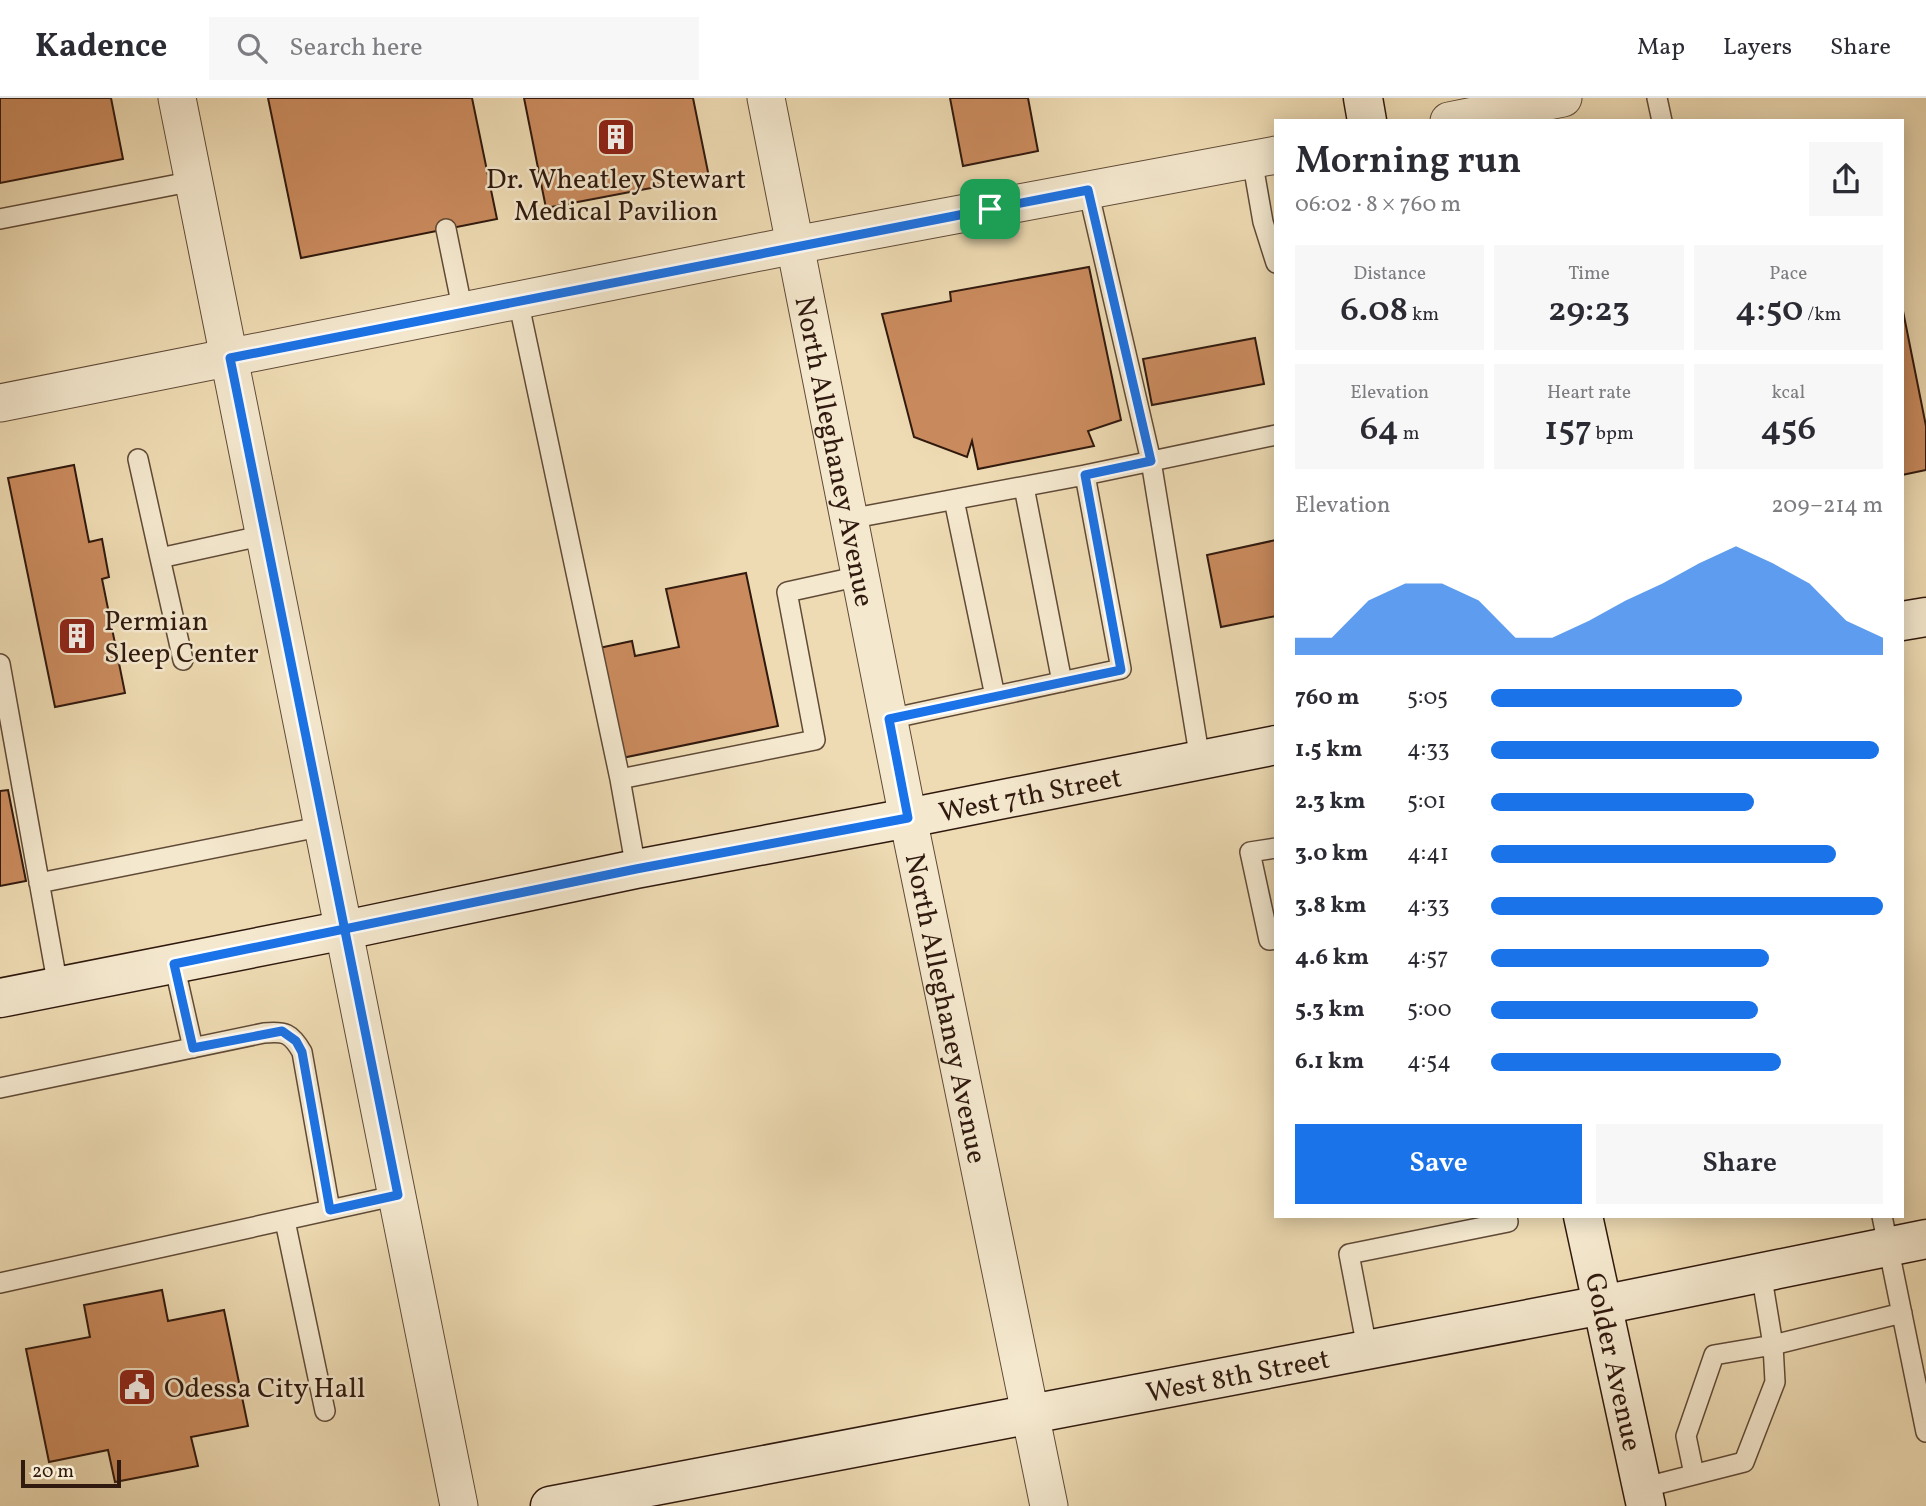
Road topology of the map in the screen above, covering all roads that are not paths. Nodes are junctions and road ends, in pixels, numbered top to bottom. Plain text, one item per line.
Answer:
1 (177, 98) edge
2 (766, 98) edge
3 (1363, 98) edge
4 (1563, 98) edge
5 (1657, 98) edge
6 (1367, 119) edge
7 (1459, 119) edge
8 (1662, 119) edge
9 (1264, 157) edge
10 (194, 181) junction
11 (1088, 190) junction
12 (0, 219) edge
13 (446, 229) dead end
14 (795, 245) junction
15 (1274, 255) edge
16 (518, 300) junction
17 (463, 312) junction
18 (230, 358) junction
19 (0, 403) edge
20 (1274, 435) edge
21 (138, 459) dead end
22 (1151, 461) junction
23 (1085, 475) junction
24 (1024, 487) junction
25 (954, 500) junction
26 (849, 519) junction
27 (265, 535) junction
28 (160, 558) junction
29 (860, 576) junction
30 (1926, 617) edge
31 (1904, 621) edge
32 (183, 660) dead end
33 (0, 664) edge
34 (1062, 682) junction
35 (995, 696) junction
36 (889, 719) junction
37 (1274, 746) edge
38 (1200, 760) junction
39 (620, 779) junction
40 (908, 818) junction
41 (324, 826) junction
42 (1274, 848) edge
43 (636, 869) junction
44 (39, 883) junction
45 (345, 930) junction
46 (1274, 939) edge
47 (174, 964) junction
48 (58, 987) junction
49 (0, 998) edge
50 (193, 1048) junction
51 (0, 1088) edge
52 (398, 1195) junction
53 (330, 1210) junction
54 (1507, 1218) edge
55 (1583, 1218) edge
56 (285, 1221) junction
57 (1885, 1232) edge
58 (1926, 1240) edge
59 (1761, 1272) junction
60 (0, 1283) edge
61 (1602, 1305) junction
62 (1902, 1314) junction
63 (1773, 1345) junction
64 (1367, 1348) junction
65 (325, 1410) dead end
66 (1031, 1412) junction
67 (1926, 1432) edge
68 (1694, 1474) junction
69 (1644, 1497) edge
70 (459, 1506) edge
71 (550, 1506) edge
72 (1049, 1506) edge

1 - 10 street
2 - 14 street, North Alleghaney Avenue
3 - 6 main road
4 - 7 street
5 - 8 lane
9 - 11 street
9 - 15 lane
10 - 12 lane
10 - 18 street
11 - 14 street
11 - 22 lane
13 - 17 lane
14 - 16 street
14 - 26 street, North Alleghaney Avenue
16 - 17 street
16 - 39 lane
17 - 18 street
18 - 19 street
18 - 27 street
20 - 22 lane
21 - 28 lane
22 - 23 lane
22 - 38 lane
23 - 24 lane
23 - 34 lane
24 - 25 lane
24 - 34 lane
25 - 26 lane
25 - 35 lane
26 - 29 street, North Alleghaney Avenue
27 - 28 lane
27 - 41 street
28 - 32 lane
29 - 36 street, North Alleghaney Avenue
29 - 39 lane
30 - 31 main road
33 - 44 lane
34 - 35 lane
35 - 36 lane
36 - 40 street, North Alleghaney Avenue
37 - 38 main road, West 7th Street
38 - 40 main road, West 7th Street
39 - 43 lane
40 - 43 main road, West 7th Street
40 - 66 street, North Alleghaney Avenue
41 - 44 lane
41 - 45 street
42 - 46 lane
43 - 45 main road, West 7th Street
44 - 48 lane
45 - 47 main road, West 7th Street
45 - 52 street
47 - 48 main road, West 7th Street
47 - 50 lane
48 - 49 main road, West 7th Street
50 - 51 lane
50 - 53 lane
52 - 53 lane
52 - 70 street
53 - 56 lane
54 - 64 lane
55 - 61 main road, Golder Avenue
56 - 60 lane
56 - 65 lane
57 - 58 main road, West 8th Street
57 - 59 main road, West 8th Street
57 - 62 lane
59 - 61 main road, West 8th Street
59 - 63 lane
61 - 64 main road, West 8th Street
61 - 69 main road, Golder Avenue
62 - 63 lane
62 - 67 lane
63 - 68 lane
63 - 68 lane
64 - 66 main road, West 8th Street
66 - 71 main road, West 8th Street
66 - 72 street, North Alleghaney Avenue
68 - 69 lane

